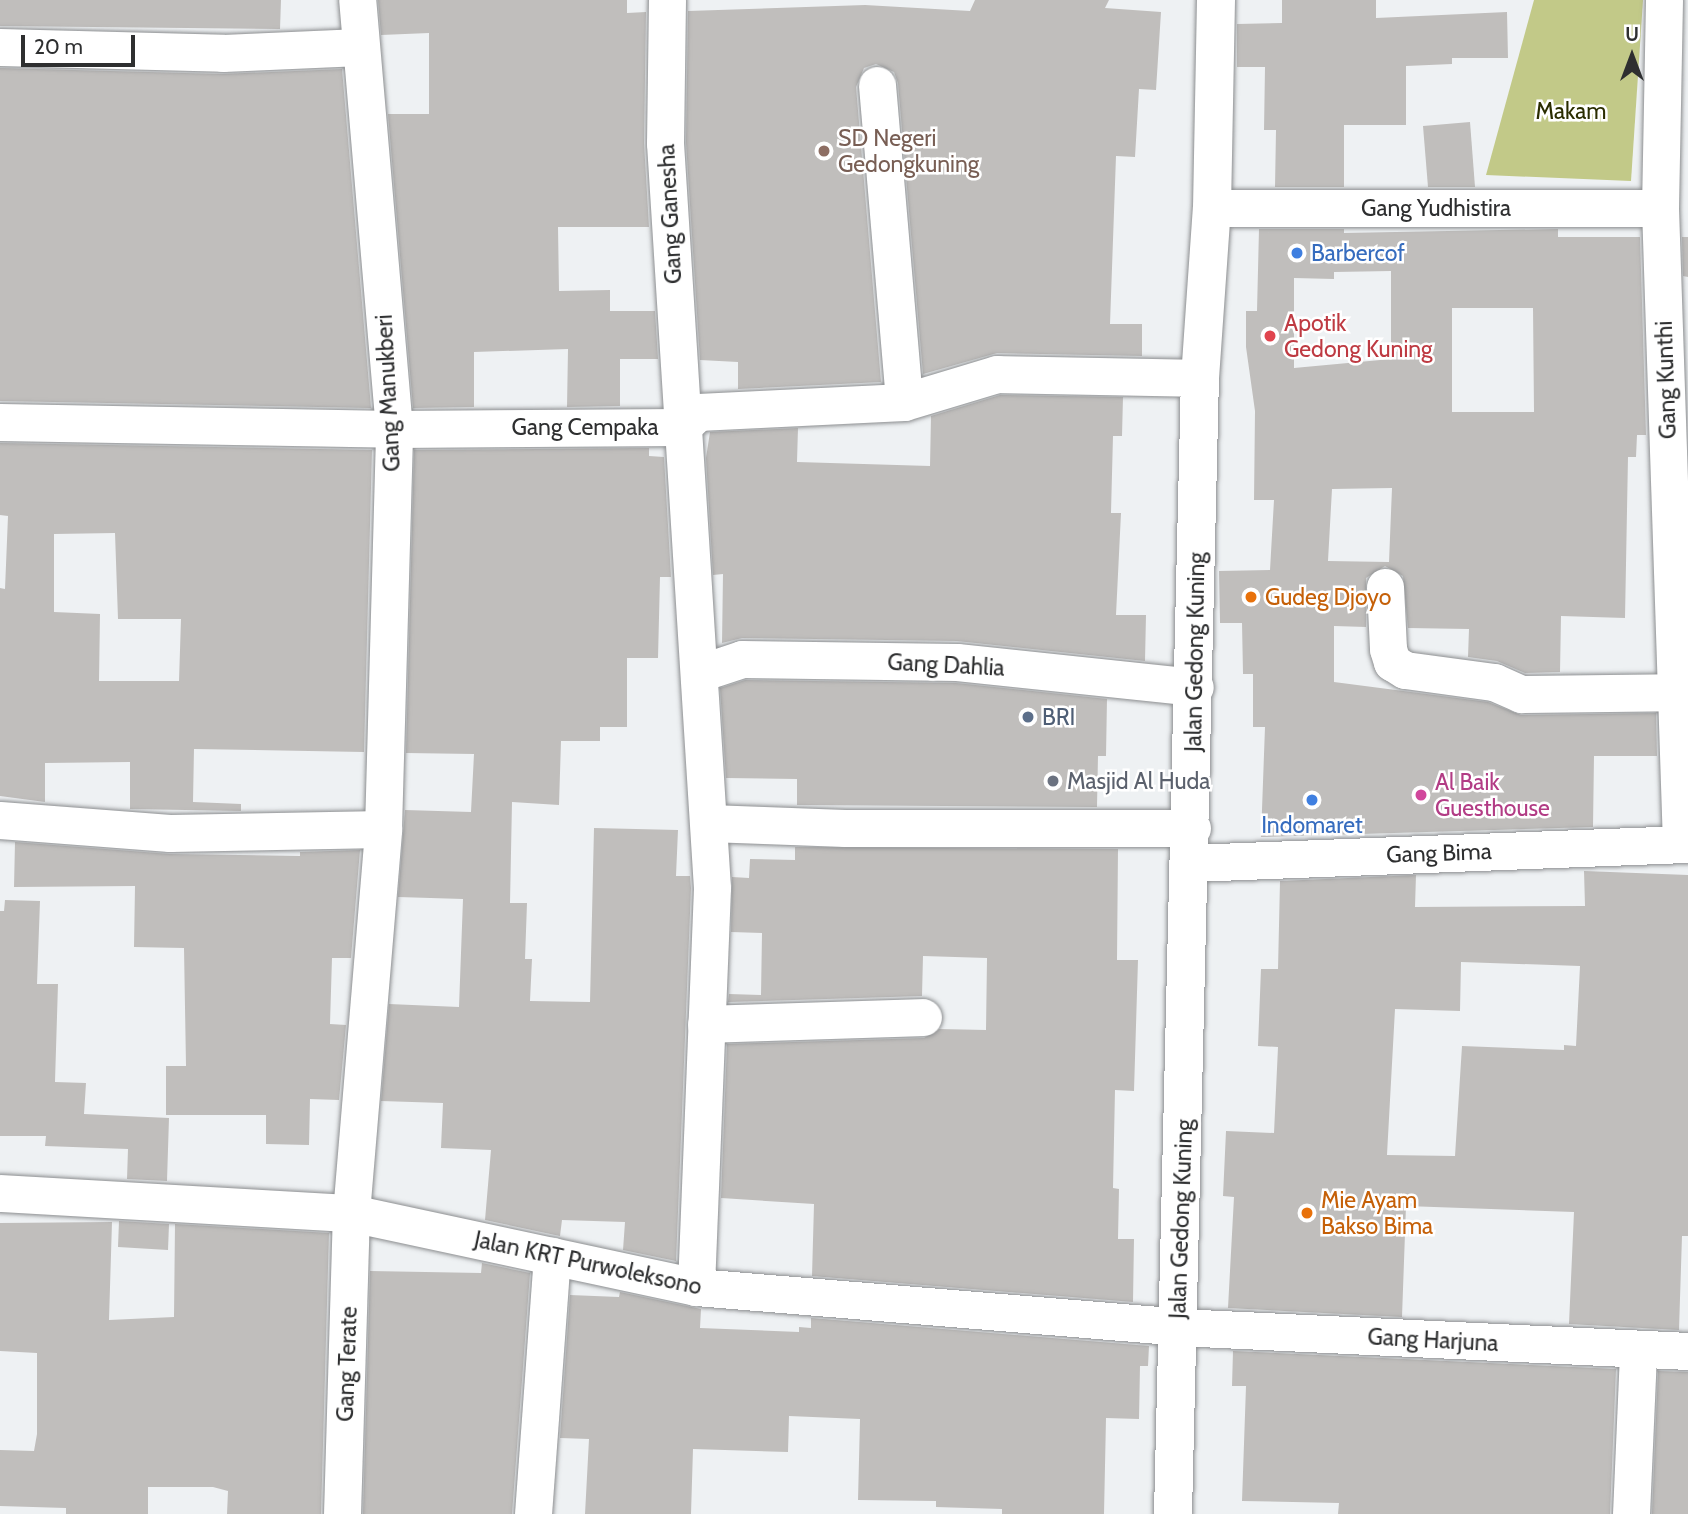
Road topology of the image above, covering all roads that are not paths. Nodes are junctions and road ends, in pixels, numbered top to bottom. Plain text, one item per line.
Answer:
1 (357, 0) edge
2 (667, 0) edge
3 (1216, 0) edge
4 (1664, 0) edge
5 (0, 47) edge
6 (360, 47) junction
7 (877, 85) dead end
8 (1212, 208) junction
9 (1660, 208) junction
10 (1200, 378) junction
11 (904, 402) junction
12 (0, 422) edge
13 (682, 427) junction
14 (394, 429) junction
15 (1678, 453) edge
16 (1385, 587) dead end
17 (699, 673) junction
18 (1195, 687) junction
19 (1676, 692) junction
20 (0, 820) edge
21 (709, 823) junction
22 (383, 829) junction
23 (1685, 844) edge
24 (1191, 845) junction
25 (923, 1017) dead end
26 (706, 1024) junction
27 (0, 1193) edge
28 (351, 1213) junction
29 (552, 1256) junction
30 (696, 1287) junction
31 (1178, 1327) junction
32 (1638, 1350) junction
33 (1688, 1352) edge
34 (342, 1514) edge
35 (533, 1514) edge
36 (1173, 1514) edge
37 (1631, 1514) edge

1 - 6 street, Gang Manukberi
2 - 13 street, Gang Ganesha
3 - 8 main road, Jalan Gedong Kuning
4 - 9 street, Gang Kunthi
5 - 6 street
6 - 14 street, Gang Manukberi
7 - 11 street
8 - 9 street, Gang Yudhistira
8 - 10 main road, Jalan Gedong Kuning
9 - 15 street, Gang Kunthi
10 - 11 street, Gang Cempaka
10 - 18 main road, Jalan Gedong Kuning
11 - 13 street, Gang Cempaka
12 - 14 street, Gang Cempaka
13 - 14 street, Gang Cempaka
13 - 17 street, Gang Ganesha
14 - 22 street, Gang Manukberi
15 - 19 street, Gang Kunthi
16 - 19 street
17 - 18 street, Gang Dahlia
17 - 21 street, Gang Ganesha
18 - 24 main road, Jalan Gedong Kuning
19 - 23 street, Gang Kunthi
20 - 22 street
21 - 24 street, Gang Bima
21 - 26 street, Gang Ganesha
22 - 28 street, Gang Manukberi
23 - 24 street, Gang Bima
24 - 31 main road, Jalan Gedong Kuning
25 - 26 street
26 - 30 street, Gang Ganesha
27 - 28 street, Jalan KRT Purwoleksono
28 - 29 street, Jalan KRT Purwoleksono
28 - 34 street, Gang Terate
29 - 30 street, Jalan KRT Purwoleksono
29 - 35 street
30 - 31 street, Jalan KRT Purwoleksono
31 - 32 street, Gang Harjuna
31 - 36 main road, Jalan Gedong Kuning
32 - 33 street, Gang Harjuna
32 - 37 street

